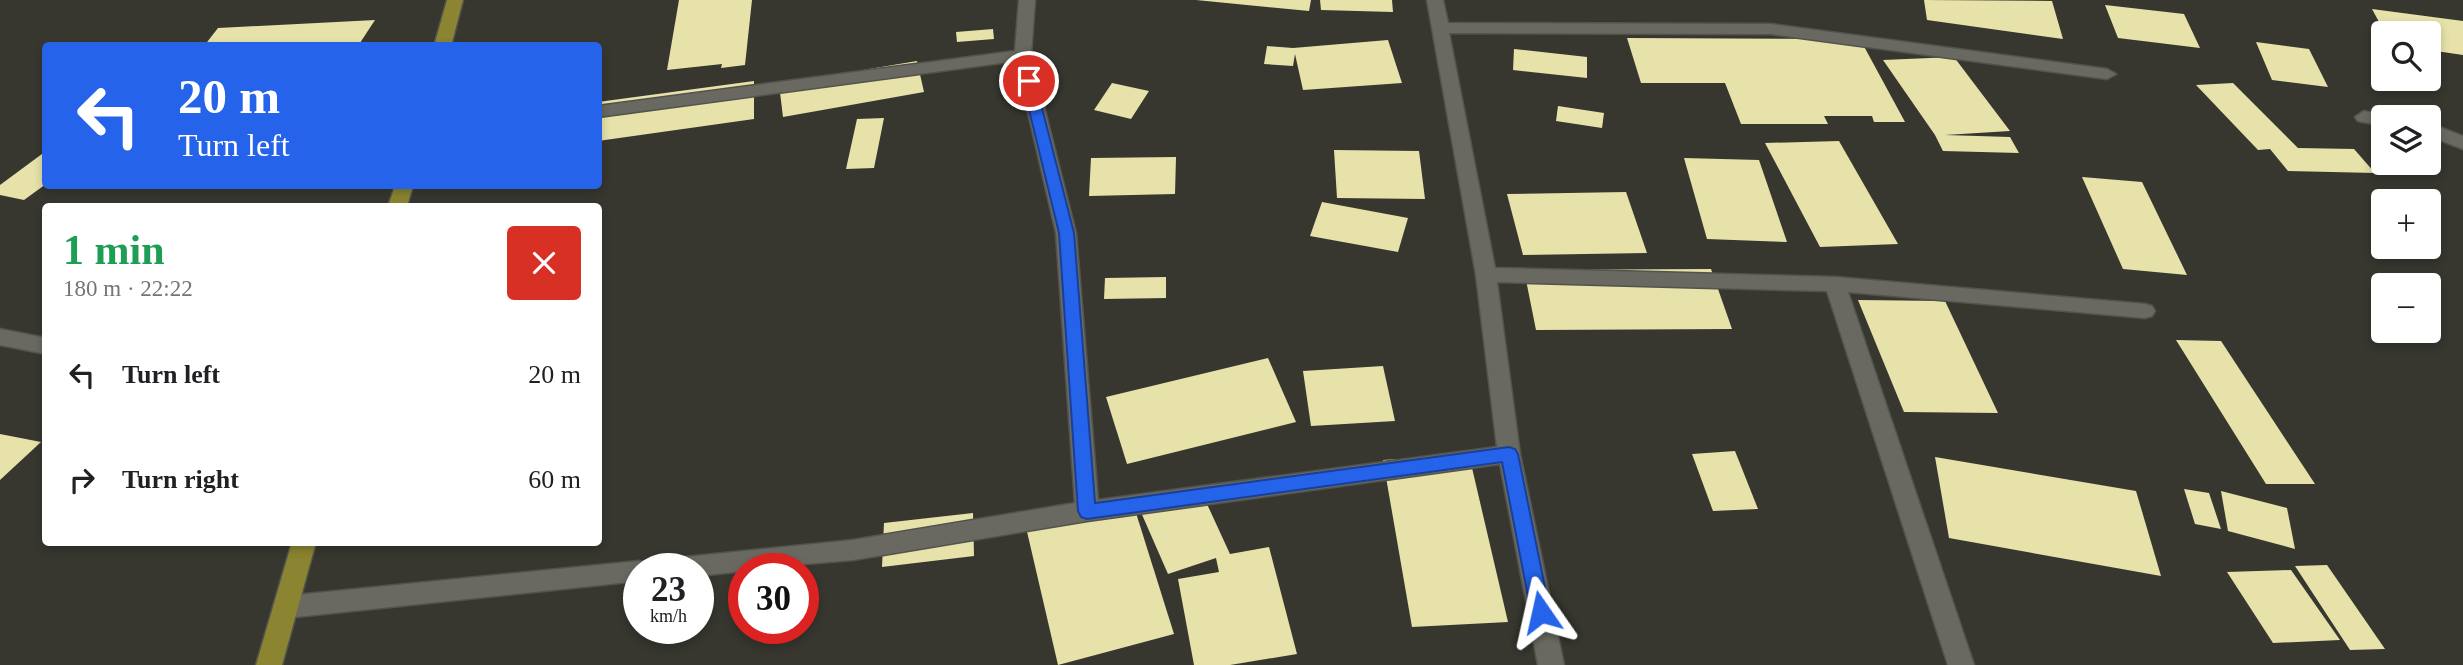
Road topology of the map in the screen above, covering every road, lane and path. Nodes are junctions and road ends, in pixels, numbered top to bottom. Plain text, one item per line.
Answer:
1 (455, 0) edge
2 (1027, 0) edge
3 (1435, 0) edge
4 (1442, 28) junction
5 (443, 42) edge
6 (1023, 55) junction
7 (2107, 74) dead end
8 (602, 111) edge
9 (2364, 117) dead end
10 (2371, 118) edge
11 (2441, 134) edge
12 (2463, 143) edge
13 (1486, 275) junction
14 (1835, 284) junction
15 (2146, 311) dead end
16 (0, 337) edge
17 (42, 345) edge
18 (1509, 454) junction
19 (1087, 511) junction
20 (303, 546) edge
21 (714, 564) edge
22 (623, 573) edge
23 (286, 607) junction
24 (269, 665) edge
25 (1551, 665) edge
26 (1961, 665) edge

1 - 5 main road
2 - 6 street
3 - 4 street
4 - 7 street
4 - 13 street
6 - 8 street
6 - 19 street
9 - 10 street
11 - 12 street
13 - 14 street
13 - 18 street
14 - 15 street
14 - 26 street
16 - 17 street
18 - 19 street
18 - 25 street
19 - 21 street
20 - 23 main road
22 - 23 street
23 - 24 main road

